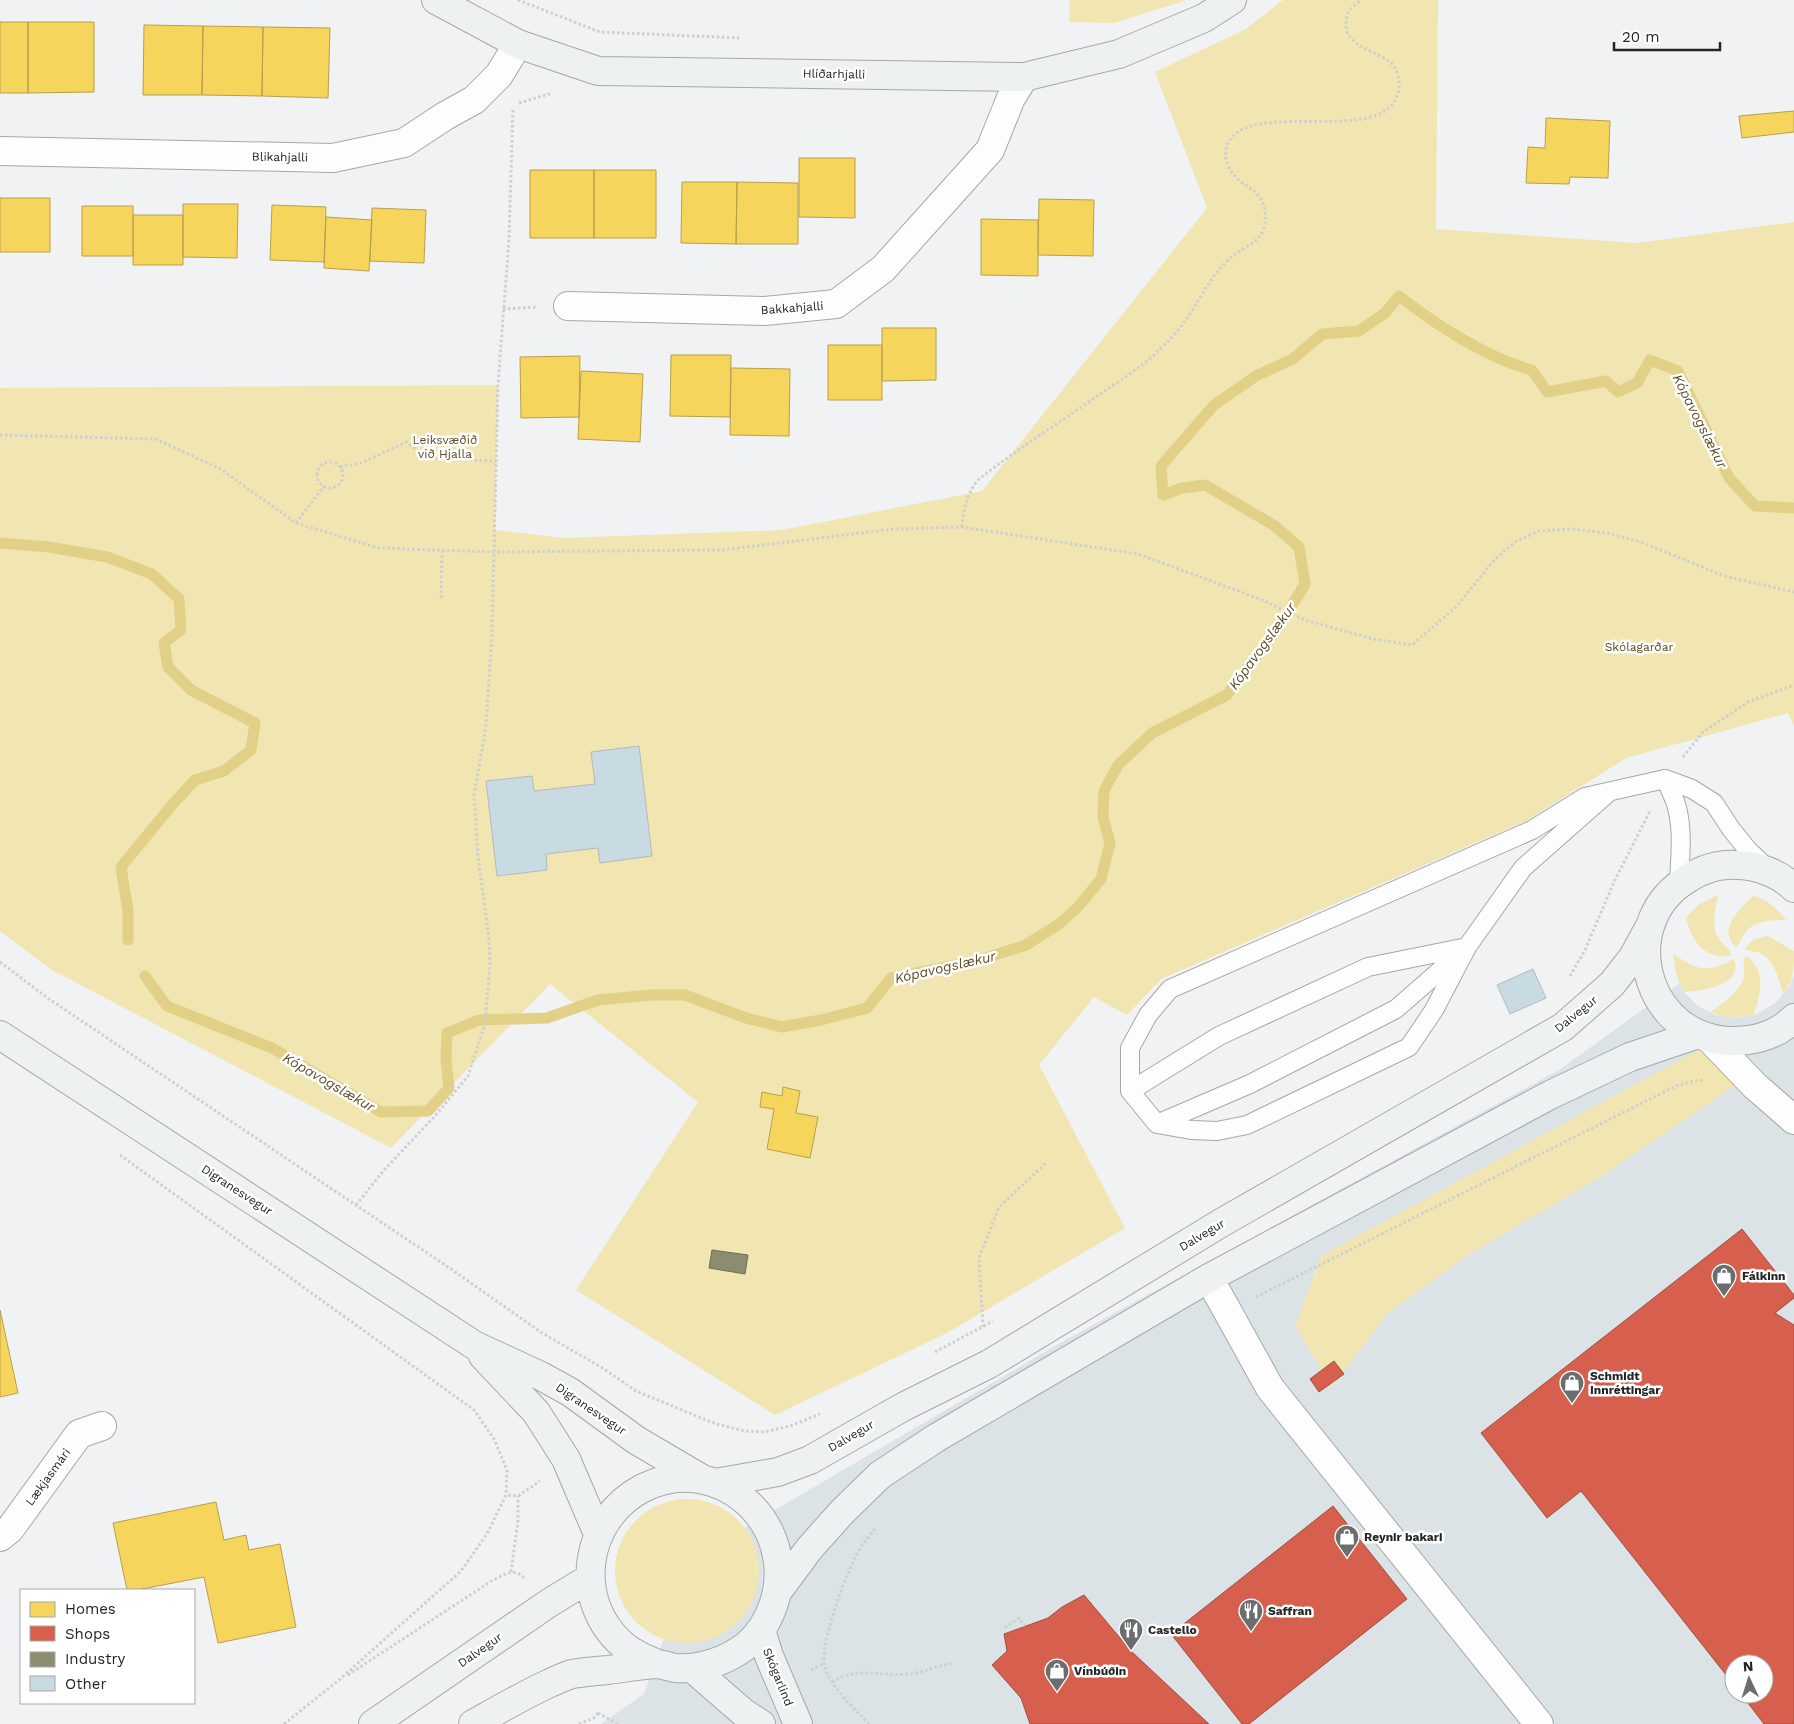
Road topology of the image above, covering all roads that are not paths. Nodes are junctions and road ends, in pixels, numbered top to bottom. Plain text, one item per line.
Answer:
1 (436, 0) edge
2 (1232, 0) edge
3 (518, 44) junction
4 (1024, 77) junction
5 (0, 151) edge
6 (568, 306) dead end
7 (1666, 779) junction
8 (1608, 793) junction
9 (1783, 880) edge
10 (1679, 883) junction
11 (1650, 926) junction
12 (1467, 947) junction
13 (1794, 1018) edge
14 (0, 1035) edge
15 (1704, 1036) junction
16 (1130, 1091) junction
17 (1794, 1120) edge
18 (1157, 1124) junction
19 (1210, 1278) junction
20 (474, 1345) junction
21 (102, 1426) dead end
22 (709, 1482) junction
23 (598, 1534) junction
24 (0, 1537) edge
25 (590, 1578) junction
26 (778, 1591) junction
27 (761, 1630) junction
28 (658, 1664) junction
29 (692, 1668) junction
30 (373, 1724) edge
31 (473, 1724) edge
32 (761, 1724) edge
33 (798, 1724) edge
34 (1539, 1724) edge

1 - 3 street, Hlíðarhjalli
2 - 4 street, Hlíðarhjalli
3 - 4 street, Hlíðarhjalli
3 - 5 street, Blikahjalli
4 - 6 street, Bakkahjalli
7 - 8 lane
7 - 9 lane
7 - 10 lane
8 - 12 lane
8 - 16 lane
9 - 10 street
10 - 11 street
11 - 15 street
11 - 22 street, Dalvegur
12 - 16 lane
12 - 18 lane
12 - 18 lane
13 - 15 street
14 - 20 street, Digranesvegur
15 - 17 street
15 - 19 street
16 - 18 lane
19 - 26 street
19 - 34 street
20 - 22 street, Digranesvegur
20 - 23 street, Digranesvegur
21 - 24 street, Lækjasmári
22 - 23 street
22 - 26 street, Digranesvegur
23 - 25 street
25 - 28 street
25 - 30 street, Dalvegur
26 - 27 street
27 - 29 street
27 - 33 street, Skógarlind
28 - 29 street
28 - 31 street
29 - 32 street

